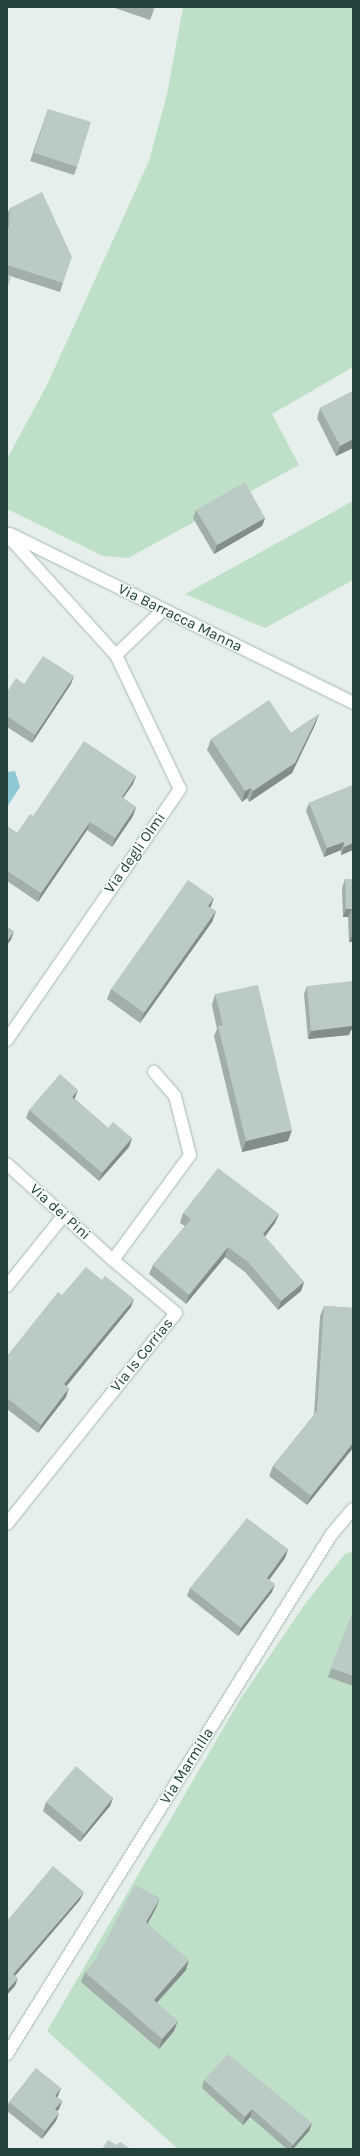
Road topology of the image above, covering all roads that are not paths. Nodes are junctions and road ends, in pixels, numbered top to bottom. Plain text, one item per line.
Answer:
1 (7, 534) edge
2 (163, 610) junction
3 (116, 655) junction
4 (353, 703) edge
5 (7, 1040) edge
6 (154, 1072) dead end
7 (7, 1164) edge
8 (64, 1216) junction
9 (113, 1260) junction
10 (7, 1286) edge
11 (353, 1509) edge
12 (7, 1524) edge
13 (7, 2054) edge

1 - 2 street, Via Barracca Manna
1 - 3 street, Via degli Olmi
2 - 3 street
2 - 4 street, Via Barracca Manna
3 - 5 street, Via degli Olmi
6 - 9 street
7 - 8 street, Via dei Pini
8 - 9 street, Via dei Pini
8 - 10 street
9 - 12 street, Via Is Corrias
11 - 13 street, Via Marmilla

